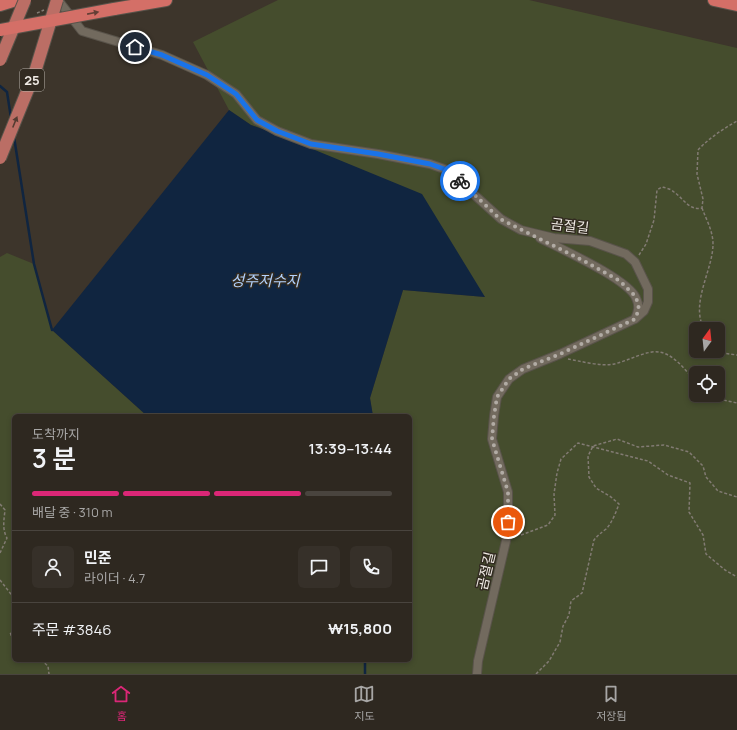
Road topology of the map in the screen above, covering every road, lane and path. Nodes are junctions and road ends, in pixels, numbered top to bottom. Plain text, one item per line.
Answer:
1 (16, 0) edge
2 (25, 0) edge
3 (58, 0) edge
4 (166, 0) edge
5 (714, 0) edge
6 (0, 5) edge
7 (737, 5) edge
8 (0, 30) edge
9 (0, 60) edge
10 (737, 121) edge
11 (0, 158) edge
12 (702, 208) junction
13 (531, 234) junction
14 (635, 262) junction
15 (635, 319) junction
16 (701, 322) edge
17 (725, 353) edge
18 (737, 355) edge
19 (554, 356) junction
20 (689, 375) edge
21 (725, 400) edge
22 (737, 403) edge
23 (593, 446) junction
24 (737, 497) edge
25 (0, 504) edge
26 (521, 535) dead end
27 (0, 553) edge
28 (737, 577) edge
29 (0, 580) edge
30 (12, 595) edge
31 (43, 662) edge
32 (49, 674) edge
33 (477, 674) edge
34 (536, 674) edge

1 - 6 highway
2 - 9 main road, bridge
11 -> 3 main road, 25, bridge
3 - 13 street, 곰절길
8 -> 4 highway, bridge
5 - 7 highway
10 - 12 path
12 - 14 path
12 - 16 path
13 - 14 street, 곰절길
13 - 15 street
14 - 15 street, 곰절길
15 - 19 street, 곰절길
17 - 18 path
19 - 20 path
19 - 33 street, 곰절길
21 - 22 path
23 - 24 path
23 - 26 path
23 - 28 path
23 - 34 path
25 - 27 path
29 - 30 path
31 - 32 path

